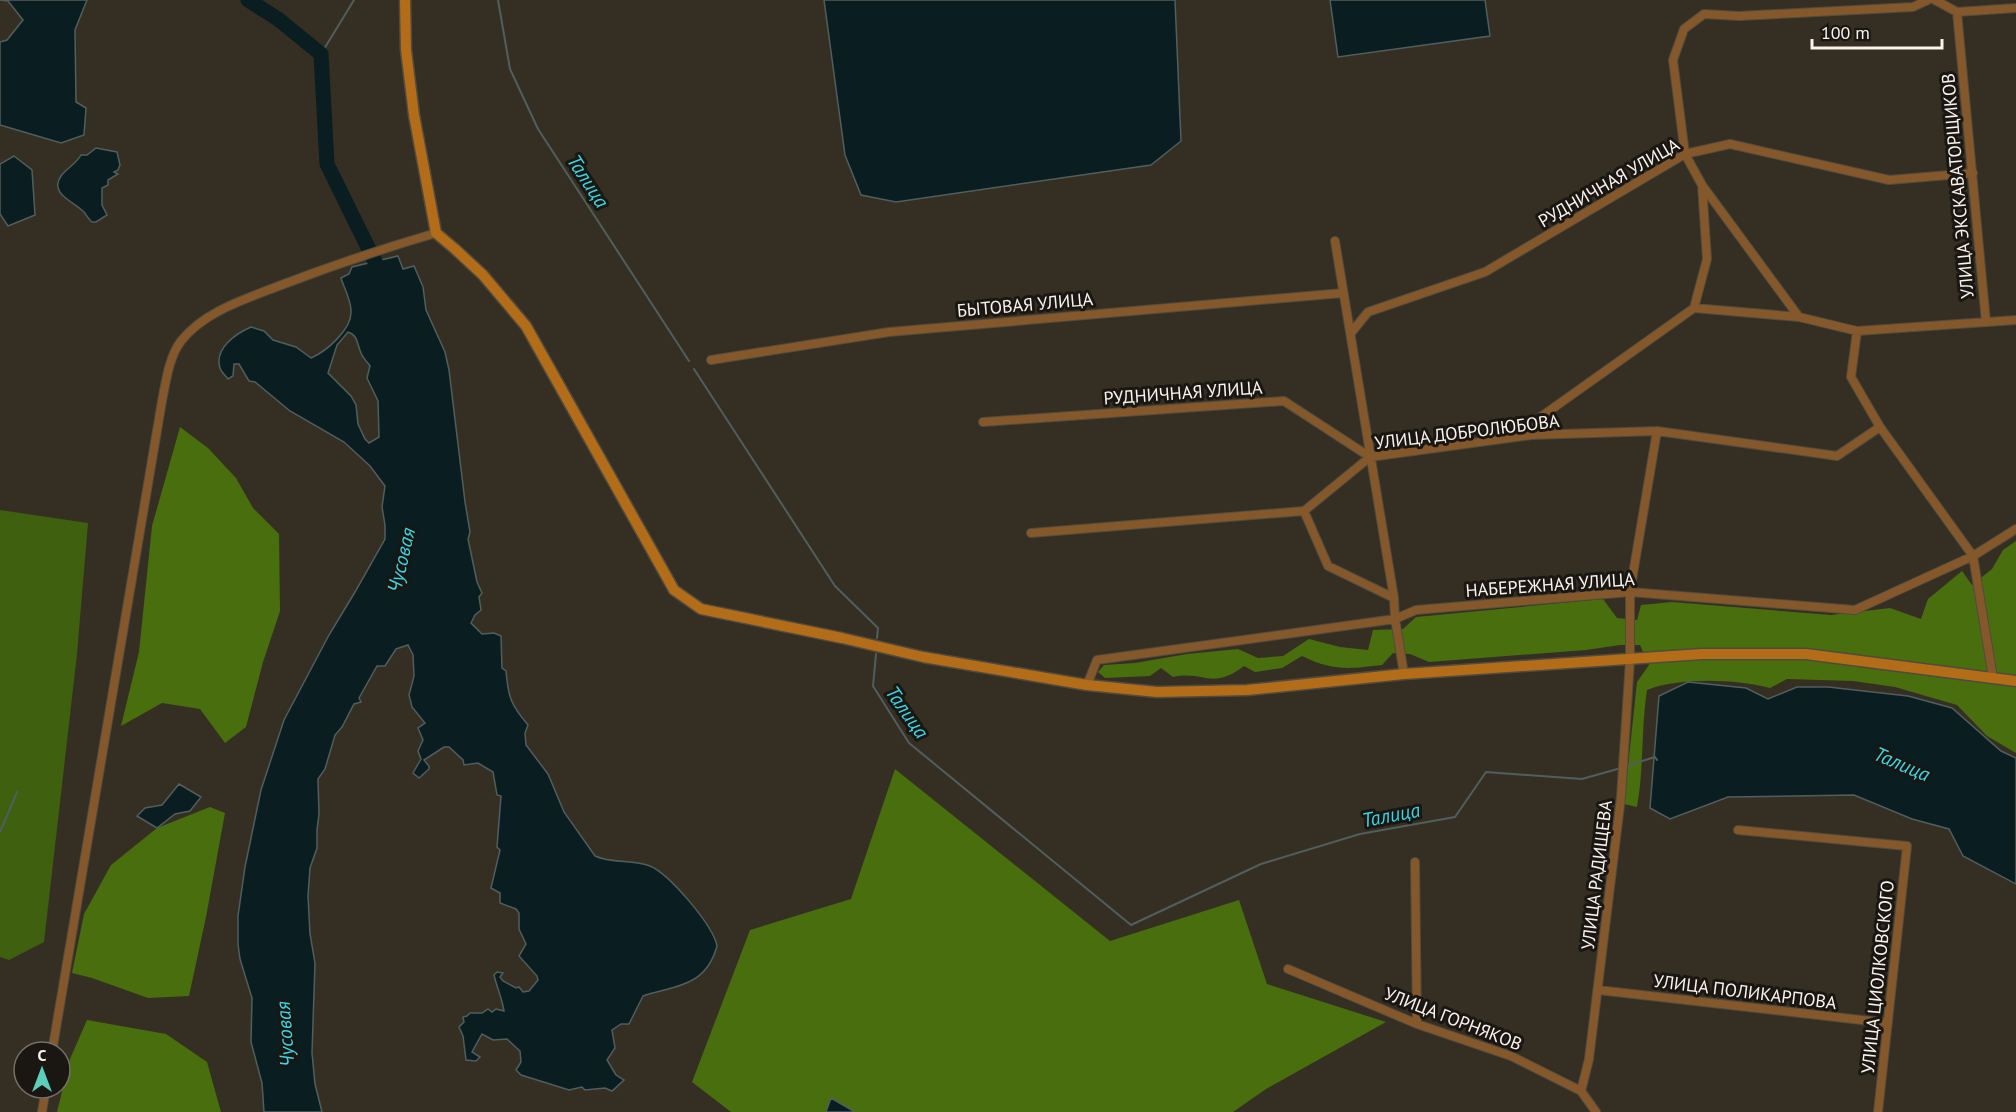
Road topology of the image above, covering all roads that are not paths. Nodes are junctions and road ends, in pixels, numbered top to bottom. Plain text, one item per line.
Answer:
1 (405, 0) edge
2 (1928, 0) edge
3 (1935, 0) edge
4 (2016, 8) edge
5 (1957, 12) junction
6 (1685, 154) junction
7 (1973, 173) junction
8 (1702, 185) junction
9 (436, 233) junction
10 (1335, 241) dead end
11 (1343, 293) junction
12 (1694, 308) junction
13 (1798, 317) junction
14 (2016, 320) edge
15 (1986, 322) junction
16 (1857, 331) junction
17 (1351, 333) junction
18 (711, 360) dead end
19 (982, 422) dead end
20 (1880, 427) junction
21 (1657, 431) junction
22 (1531, 435) junction
23 (1371, 457) junction
24 (1304, 511) junction
25 (2016, 529) edge
26 (1031, 533) dead end
27 (1973, 556) junction
28 (1630, 592) junction
29 (1394, 598) junction
30 (1395, 619) junction
31 (1630, 660) junction
32 (1404, 675) junction
33 (1993, 678) junction
34 (2016, 681) edge
35 (1087, 685) junction
36 (1738, 830) dead end
37 (1415, 862) dead end
38 (1288, 969) dead end
39 (1598, 990) junction
40 (1888, 1023) junction
41 (1417, 1024) junction
42 (54, 1040) edge
43 (1581, 1091) junction
44 (1596, 1112) edge
45 (1878, 1112) edge

1 - 9 street
2 - 6 street
3 - 5 street
4 - 5 street
5 - 7 street, УЛИЦА ЭКСКАВАТОРЩИКОВ
6 - 7 street, РУДНИЧНАЯ УЛИЦА
6 - 8 street
6 - 17 street, РУДНИЧНАЯ УЛИЦА
7 - 15 street, УЛИЦА ЭКСКАВАТОРЩИКОВ
8 - 12 street
8 - 13 street
9 - 35 street
9 - 42 street
10 - 11 street
11 - 17 street
11 - 18 street, БЫТОВАЯ УЛИЦА
12 - 13 street
12 - 22 street
13 - 16 street
14 - 15 street
15 - 16 street
16 - 20 street
17 - 23 street
19 - 23 street, РУДНИЧНАЯ УЛИЦА
20 - 21 street, УЛИЦА ДОБРОЛЮБОВА
20 - 27 street
21 - 22 street, УЛИЦА ДОБРОЛЮБОВА
21 - 28 street, УЛИЦА РАДИЩЕВА
22 - 23 street, УЛИЦА ДОБРОЛЮБОВА
23 - 24 street, УЛИЦА ДОБРОЛЮБОВА
23 - 29 street
24 - 26 street
24 - 29 street
25 - 27 street, НАБЕРЕЖНАЯ УЛИЦА
27 - 28 street, НАБЕРЕЖНАЯ УЛИЦА
27 - 33 street
28 - 30 street, НАБЕРЕЖНАЯ УЛИЦА
28 - 31 street, УЛИЦА РАДИЩЕВА
29 - 30 street
30 - 32 street
30 - 35 street, НАБЕРЕЖНАЯ УЛИЦА
31 - 32 street
31 - 33 street
31 - 39 street, УЛИЦА РАДИЩЕВА
32 - 35 street
33 - 34 street
36 - 40 street, УЛИЦА ЦИОЛКОВСКОГО
37 - 41 street
38 - 41 street, УЛИЦА ГОРНЯКОВ
39 - 40 street, УЛИЦА ПОЛИКАРПОВА
39 - 43 street, УЛИЦА РАДИЩЕВА
40 - 45 street, УЛИЦА ЦИОЛКОВСКОГО
41 - 43 street, УЛИЦА ГОРНЯКОВ
43 - 44 street, УЛИЦА ГОРНЯКОВ

